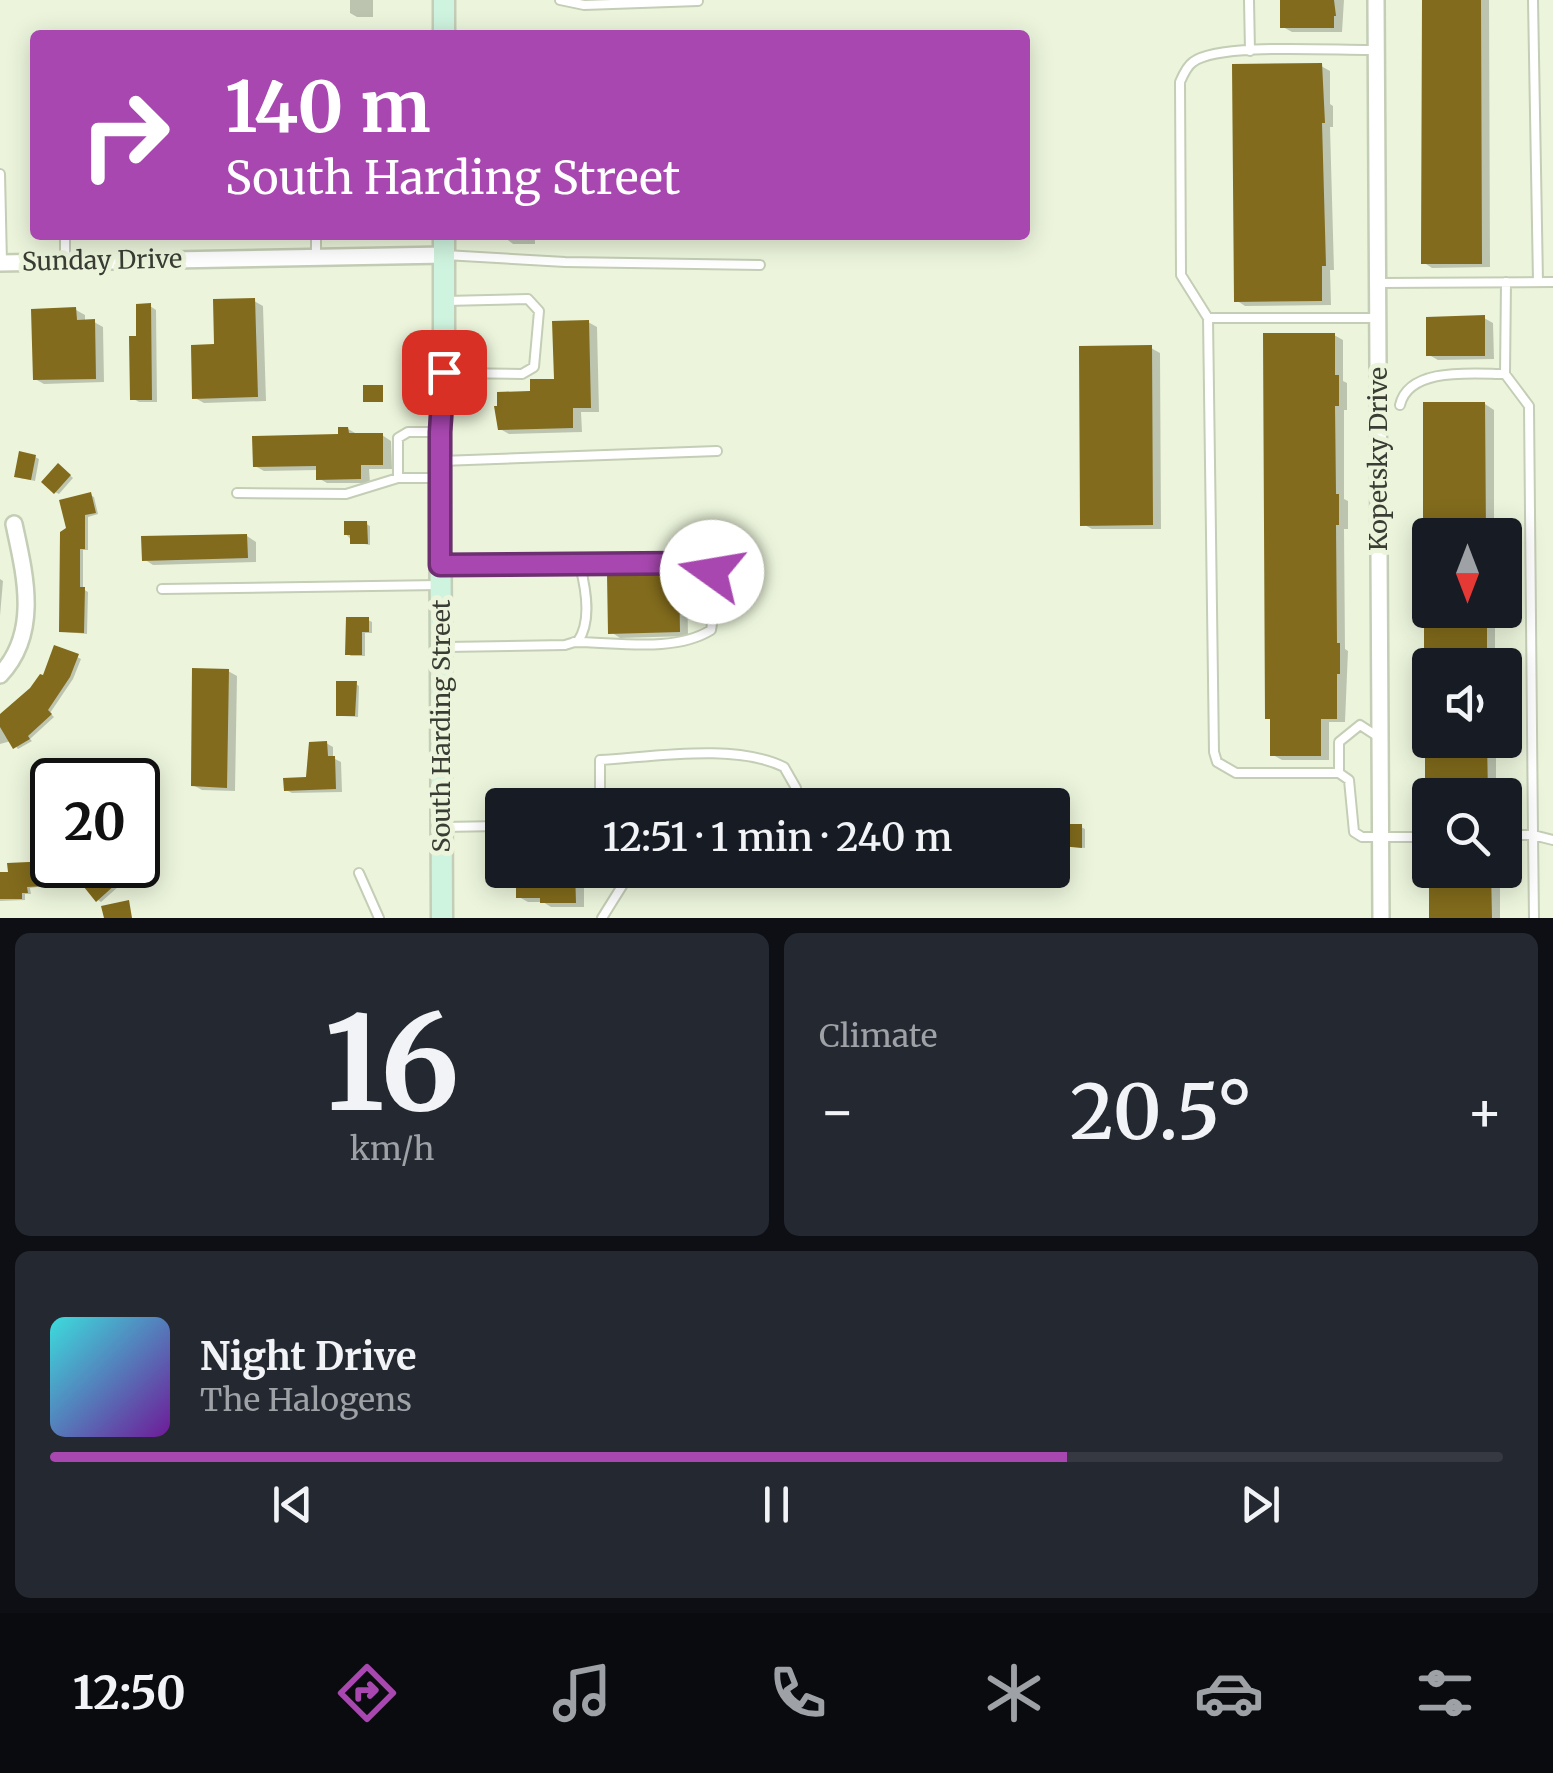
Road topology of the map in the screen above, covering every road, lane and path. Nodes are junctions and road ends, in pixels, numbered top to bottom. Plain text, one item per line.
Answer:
1 (444, 0) edge
2 (560, 0) edge
3 (1249, 0) edge
4 (1376, 0) edge
5 (1533, 0) edge
6 (698, 2) edge
7 (444, 30) edge
8 (1376, 50) junction
9 (1250, 51) junction
10 (0, 174) edge
11 (65, 240) edge
12 (316, 240) edge
13 (445, 245) edge
14 (316, 255) junction
15 (65, 261) junction
16 (1, 263) edge
17 (760, 264) dead end
18 (1506, 282) junction
19 (1538, 282) junction
20 (1553, 282) edge
21 (1377, 283) junction
22 (444, 301) junction
23 (1208, 318) junction
24 (1378, 318) junction
25 (444, 372) junction
26 (1505, 374) junction
27 (1400, 406) dead end
28 (440, 432) junction
29 (716, 451) dead end
30 (440, 470) junction
31 (398, 478) junction
32 (237, 493) dead end
33 (14, 524) dead end
34 (580, 566) junction
35 (440, 575) junction
36 (162, 589) dead end
37 (574, 642) junction
38 (441, 647) junction
39 (0, 676) edge
40 (1380, 738) junction
41 (1339, 774) junction
42 (600, 788) edge
43 (796, 788) edge
44 (485, 827) edge
45 (442, 828) junction
46 (1522, 835) edge
47 (1534, 835) junction
48 (1412, 837) edge
49 (1380, 838) junction
50 (1553, 840) edge
51 (359, 873) dead end
52 (618, 888) edge
53 (379, 918) edge
54 (442, 918) edge
55 (602, 918) edge
56 (1381, 918) edge
57 (1534, 918) edge

1 - 7 street
2 - 6 lane
3 - 9 lane
4 - 8 street, Kopetsky Drive
5 - 19 lane
8 - 9 lane
8 - 21 street, Kopetsky Drive
9 - 23 lane
10 - 16 lane
11 - 15 lane
12 - 14 lane
13 - 14 street, Sunday Drive
13 - 17 lane
13 - 22 street, South Harding Street
14 - 15 street, Sunday Drive
15 - 16 street, Sunday Drive
18 - 19 lane
18 - 21 lane
18 - 26 lane
19 - 20 lane
21 - 24 street, Kopetsky Drive
22 - 25 street, South Harding Street
22 - 25 lane
23 - 24 lane
23 - 41 lane
24 - 40 street, Kopetsky Drive
25 - 28 street, South Harding Street
26 - 27 lane
26 - 47 lane
28 - 30 street, South Harding Street
28 - 31 lane
29 - 30 lane
30 - 31 lane
30 - 35 street, South Harding Street
31 - 32 lane
33 - 39 street
34 - 35 lane
34 - 37 lane
34 - 37 lane
35 - 36 lane
35 - 38 street, South Harding Street
37 - 38 lane
38 - 45 street, South Harding Street
40 - 41 lane
40 - 49 street, Kopetsky Drive
41 - 49 lane
42 - 43 lane
44 - 45 lane
45 - 54 street, South Harding Street
46 - 47 lane
47 - 50 lane
47 - 57 lane
48 - 49 lane
49 - 56 street, Kopetsky Drive
51 - 53 lane
52 - 55 lane

